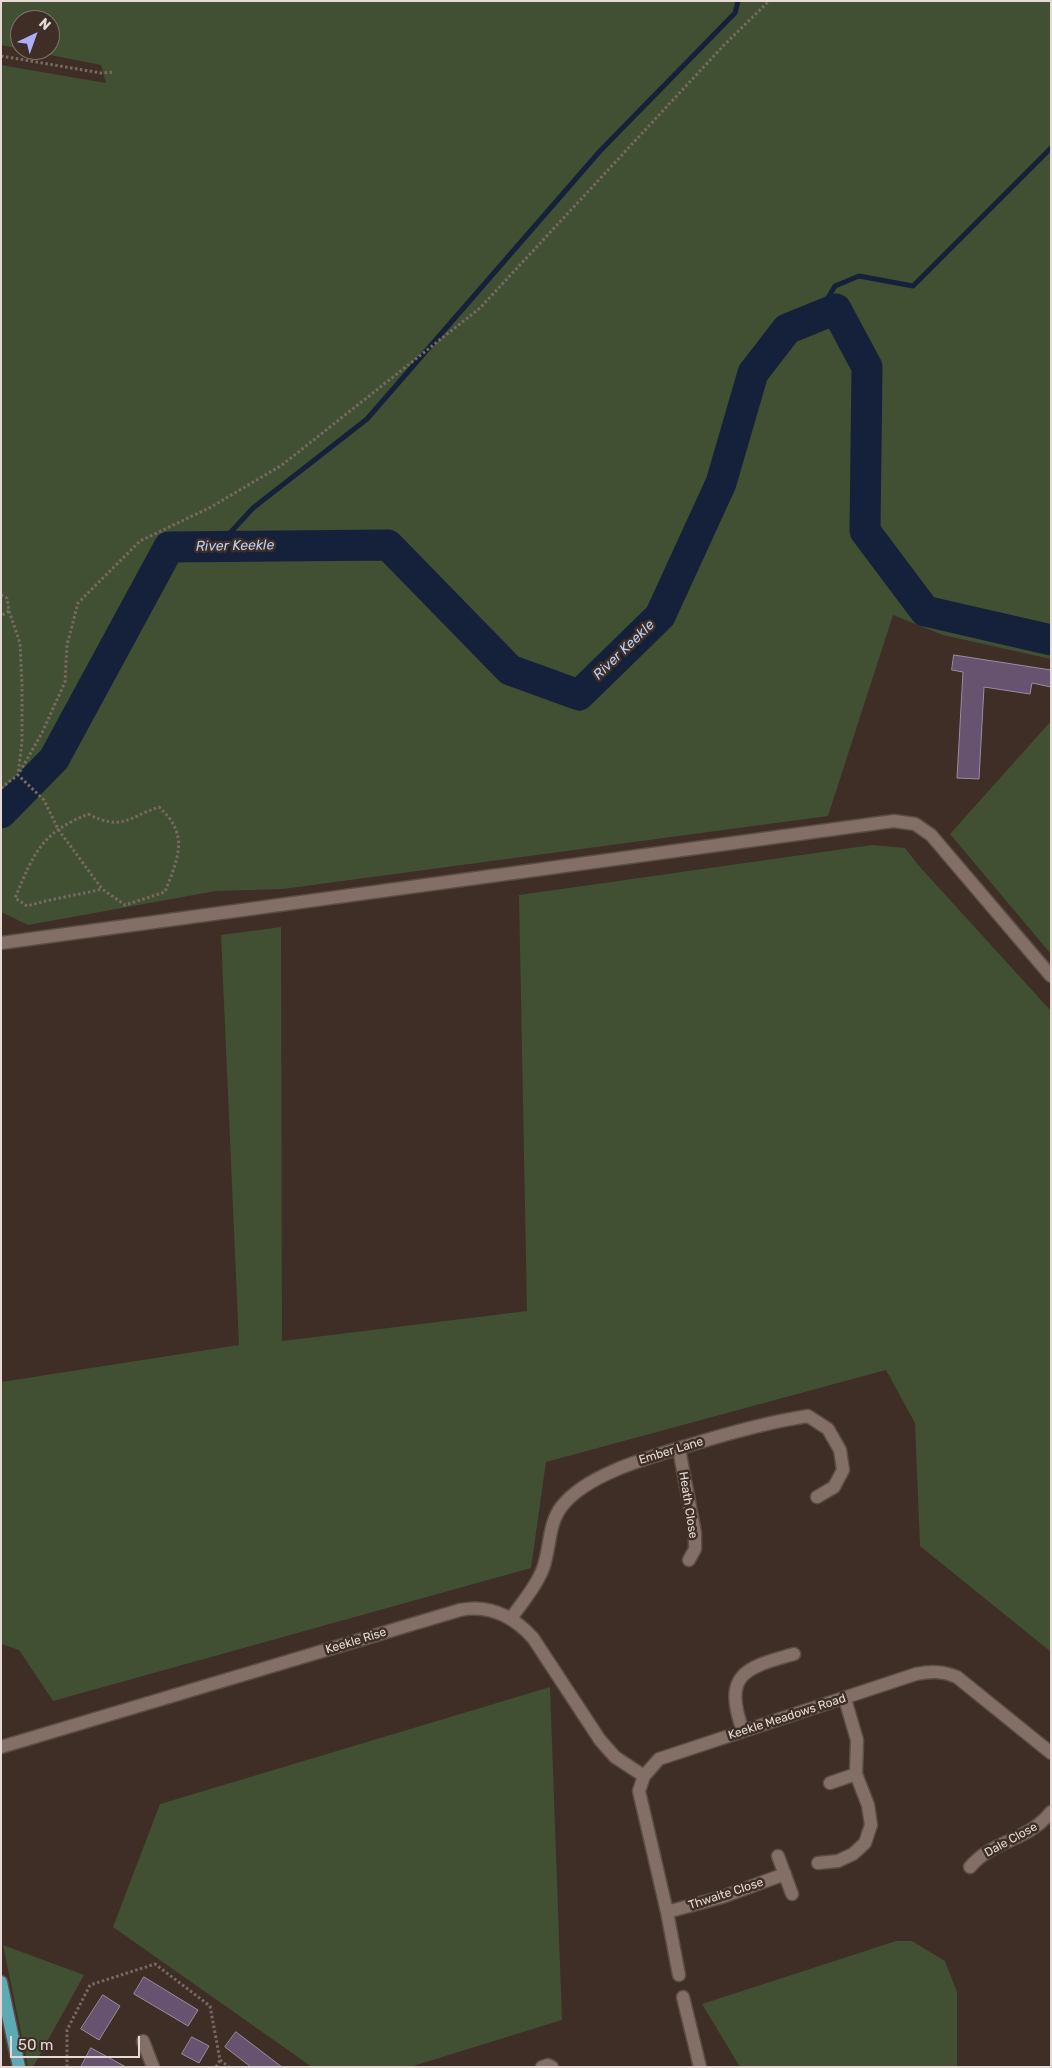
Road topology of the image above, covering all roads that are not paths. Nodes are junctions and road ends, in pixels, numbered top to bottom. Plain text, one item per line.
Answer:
1 (1, 943) edge
2 (1051, 976) edge
3 (679, 1448) junction
4 (816, 1497) dead end
5 (689, 1560) dead end
6 (511, 1618) junction
7 (794, 1654) dead end
8 (844, 1699) junction
9 (744, 1731) junction
10 (1, 1747) edge
11 (1051, 1753) edge
12 (856, 1774) junction
13 (644, 1776) junction
14 (830, 1782) dead end
15 (1051, 1812) edge
16 (778, 1856) dead end
17 (818, 1863) dead end
18 (970, 1867) dead end
19 (785, 1874) junction
20 (792, 1894) dead end
21 (667, 1912) junction
22 (679, 1975) dead end
23 (1, 1982) edge
24 (683, 1997) dead end
25 (143, 2041) dead end
26 (19, 2067) edge
27 (153, 2067) edge
28 (542, 2067) edge
29 (552, 2067) edge
30 (700, 2067) edge

1 - 2 street
3 - 4 street, Ember Lane
3 - 5 street, Heath Close
3 - 6 street, Ember Lane
6 - 10 street, Keekle Rise
6 - 13 street, Keekle Rise
7 - 9 street
8 - 9 street, Keekle Meadows Road
8 - 11 street, Keekle Meadows Road
8 - 12 street
9 - 13 street, Keekle Meadows Road
12 - 14 street
12 - 17 street
13 - 21 street
15 - 18 street, Dale Close
16 - 19 street
19 - 20 street
19 - 21 street, Thwaite Close
21 - 22 street
23 - 26 main road
24 - 30 street
25 - 27 street
28 - 29 street

